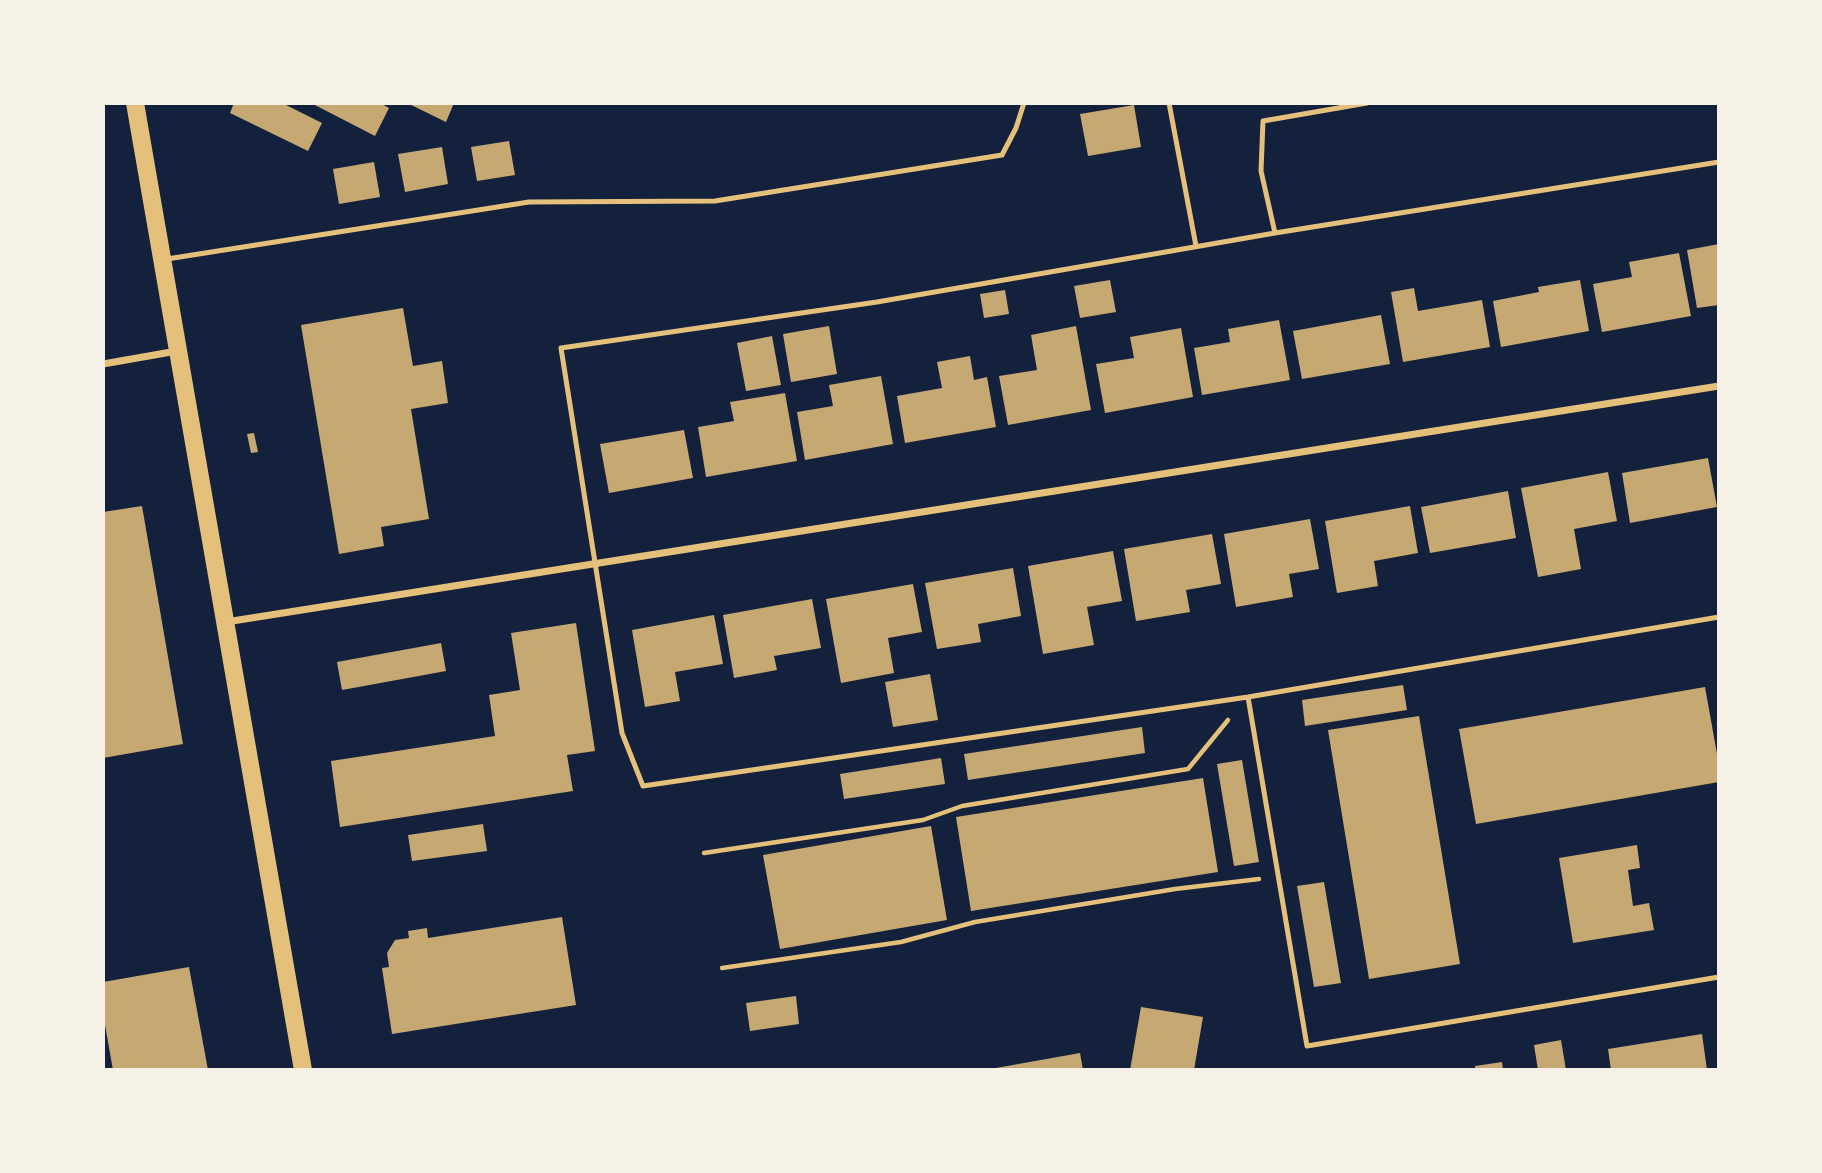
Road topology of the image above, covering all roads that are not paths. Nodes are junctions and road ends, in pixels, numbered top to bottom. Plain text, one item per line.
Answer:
1 (135, 103) edge
2 (1024, 103) edge
3 (1170, 103) edge
4 (1367, 103) edge
5 (1719, 162) edge
6 (1275, 233) junction
7 (1196, 246) junction
8 (162, 260) junction
9 (178, 351) junction
10 (103, 365) edge
11 (1719, 386) edge
12 (597, 564) junction
13 (1719, 617) edge
14 (225, 622) junction
15 (1248, 696) junction
16 (1719, 977) edge
17 (303, 1070) edge

1 - 8 main road
2 - 8 lane
3 - 7 lane
4 - 6 lane
5 - 6 lane
6 - 7 lane
7 - 12 lane
8 - 9 main road
9 - 10 street
9 - 14 main road
11 - 12 street
12 - 14 street
12 - 15 lane
13 - 15 lane
14 - 17 main road
15 - 16 lane

